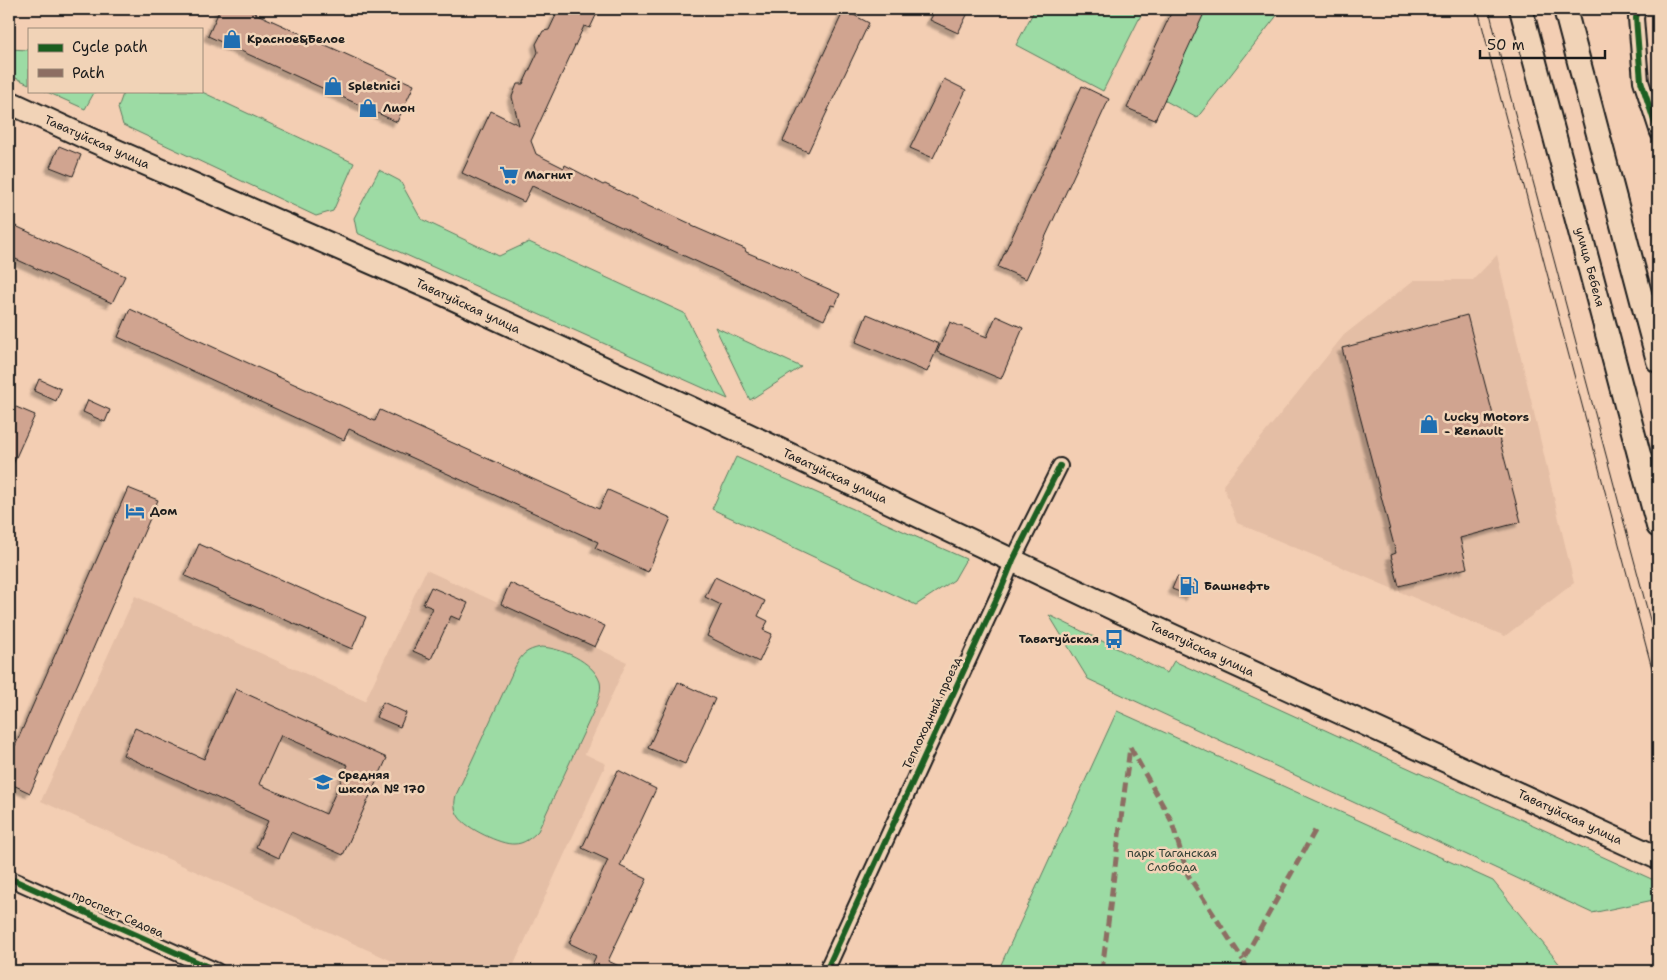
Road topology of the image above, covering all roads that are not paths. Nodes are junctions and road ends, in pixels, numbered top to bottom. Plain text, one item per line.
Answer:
1 (1521, 9) edge
2 (1565, 9) edge
3 (1638, 9) edge
4 (9, 102) edge
5 (1658, 133) edge
6 (1658, 361) edge
7 (1060, 466) dead end
8 (1658, 526) edge
9 (1013, 560) junction
10 (1658, 858) edge
11 (9, 878) edge
12 (217, 971) edge
13 (826, 971) edge

1 - 8 main road, улица Бебеля
2 - 6 main road
3 - 5 street
4 - 9 main road, Таватуйская улица
7 - 9 street, Теплоходный проезд
9 - 10 main road, Таватуйская улица
9 - 13 street, Теплоходный проезд
11 - 12 street, проспект Седова

